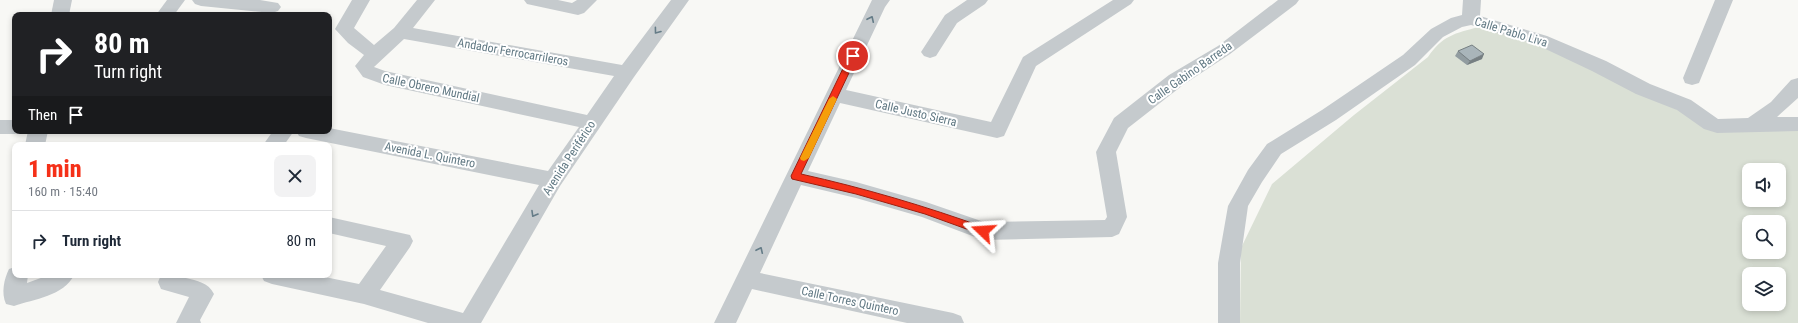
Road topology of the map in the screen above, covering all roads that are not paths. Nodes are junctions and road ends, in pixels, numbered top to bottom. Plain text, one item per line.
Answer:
1 (63, 0) edge
2 (176, 0) edge
3 (201, 0) edge
4 (361, 0) edge
5 (426, 0) edge
6 (533, 0) edge
7 (588, 0) edge
8 (680, 0) edge
9 (881, 0) edge
10 (979, 0) edge
11 (1125, 0) edge
12 (1290, 0) edge
13 (1472, 0) edge
14 (1724, 0) edge
15 (272, 7) edge
16 (61, 12) edge
17 (167, 12) edge
18 (1471, 19) junction
19 (400, 32) junction
20 (930, 52) dead end
21 (375, 54) junction
22 (626, 72) junction
23 (1692, 78) dead end
24 (1798, 85) edge
25 (835, 94) junction
26 (592, 123) junction
27 (1753, 124) junction
28 (1798, 124) edge
29 (0, 127) edge
30 (12, 127) edge
31 (282, 134) edge
32 (322, 134) edge
33 (275, 142) edge
34 (795, 176) junction
35 (553, 180) junction
36 (332, 226) edge
37 (17, 278) edge
38 (60, 278) edge
39 (173, 278) edge
40 (285, 278) edge
41 (747, 279) junction
42 (364, 296) junction
43 (190, 323) edge
44 (462, 323) edge
45 (469, 323) edge
46 (725, 323) edge
47 (953, 323) edge
48 (1229, 323) edge

1 - 16 street
2 - 17 street
3 - 15 street
4 - 21 street
5 - 19 street, Calle Obrero Mundial
6 - 7 street
8 -> 22 street, Avenida Periférico
25 -> 9 street
10 - 20 street
11 - 25 street, Calle Justo Sierra
12 - 34 street, Calle Gabino Barreda
13 - 18 street
14 - 23 street
18 - 27 street, Calle Pablo Liva
18 - 48 street, Calle Pablo Liva
19 - 21 street, Calle Obrero Mundial
19 - 22 street, Andador Ferrocarrileros
21 - 26 street, Calle Obrero Mundial
22 - 26 street, Avenida Periférico
24 - 27 street
25 - 34 street
26 - 35 street, Avenida Periférico
27 - 28 street, Calle Pablo Liva
29 - 30 street
31 - 33 street
32 - 35 street, Avenida L. Quintero
41 -> 34 street
35 -> 45 street, Avenida Periférico
36 - 42 street
37 - 38 street
39 - 43 street
40 - 42 street
41 - 46 street
41 - 47 street, Calle Torres Quintero
42 - 44 street

